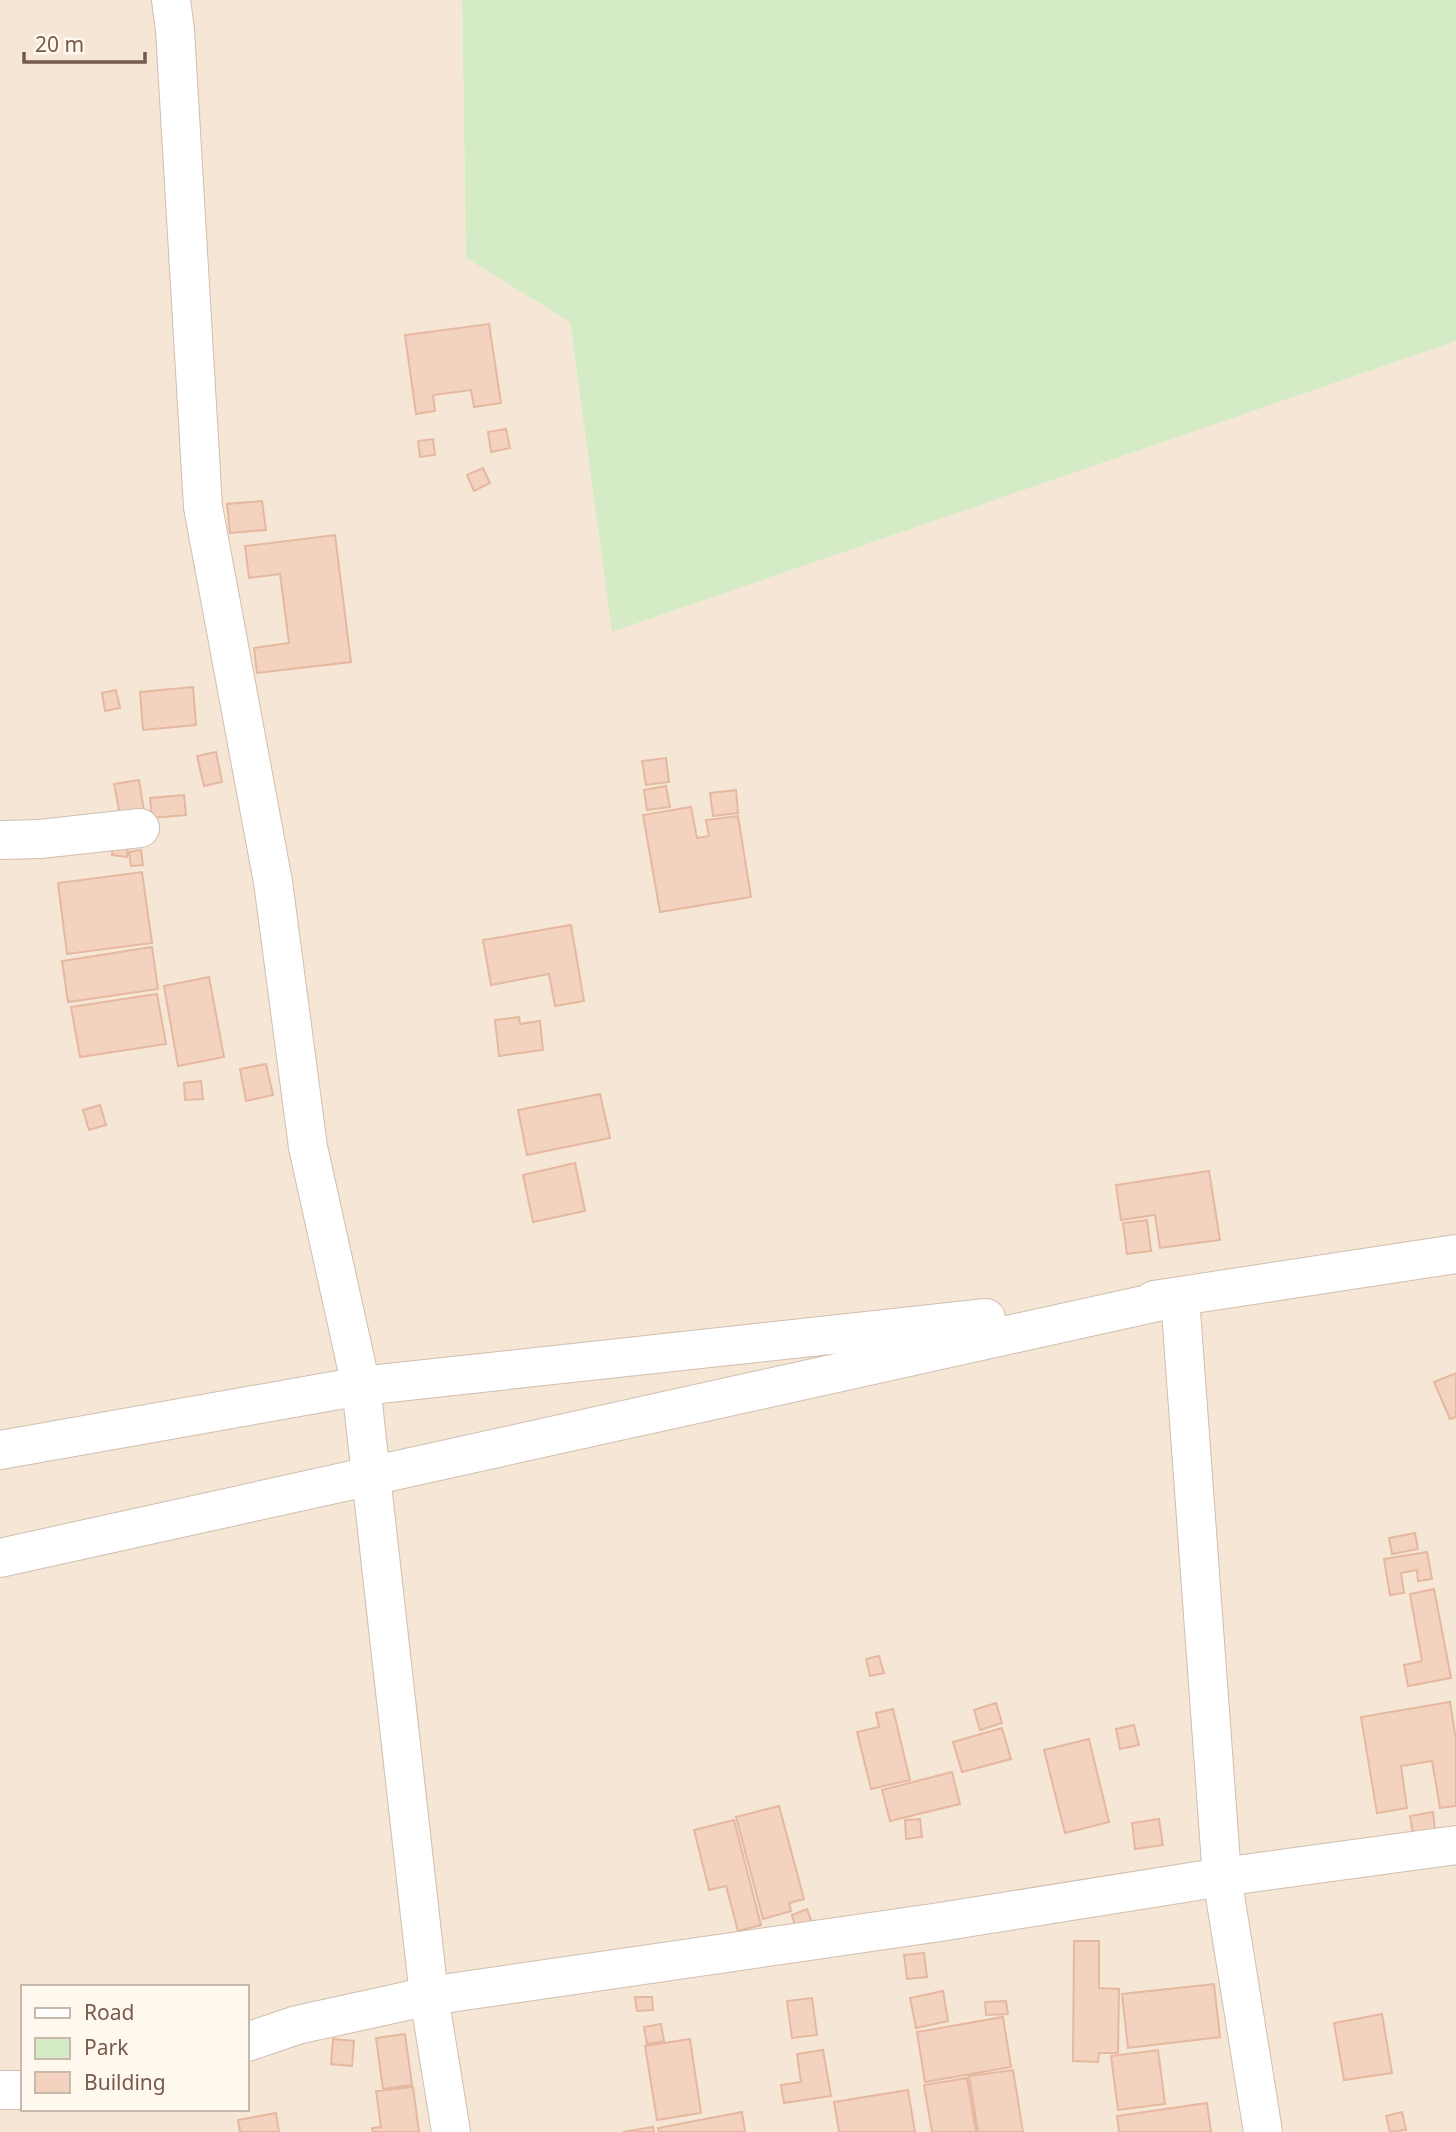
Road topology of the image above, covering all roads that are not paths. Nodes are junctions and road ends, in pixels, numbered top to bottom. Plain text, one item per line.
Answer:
1 (171, 0) edge
2 (140, 828) dead end
3 (0, 840) edge
4 (1456, 1254) edge
5 (1180, 1297) junction
6 (361, 1386) junction
7 (0, 1450) edge
8 (0, 1559) edge
9 (1456, 1845) edge
10 (1222, 1877) junction
11 (429, 1996) junction
12 (248, 2042) edge
13 (21, 2090) edge
14 (0, 2091) edge
15 (451, 2132) edge
16 (1263, 2132) edge

1 - 6 street
2 - 3 street
4 - 5 street
5 - 6 street
5 - 8 street
5 - 10 street
6 - 7 street
6 - 11 street
9 - 10 street
10 - 11 street
10 - 16 street
11 - 12 street
11 - 15 street
13 - 14 street

